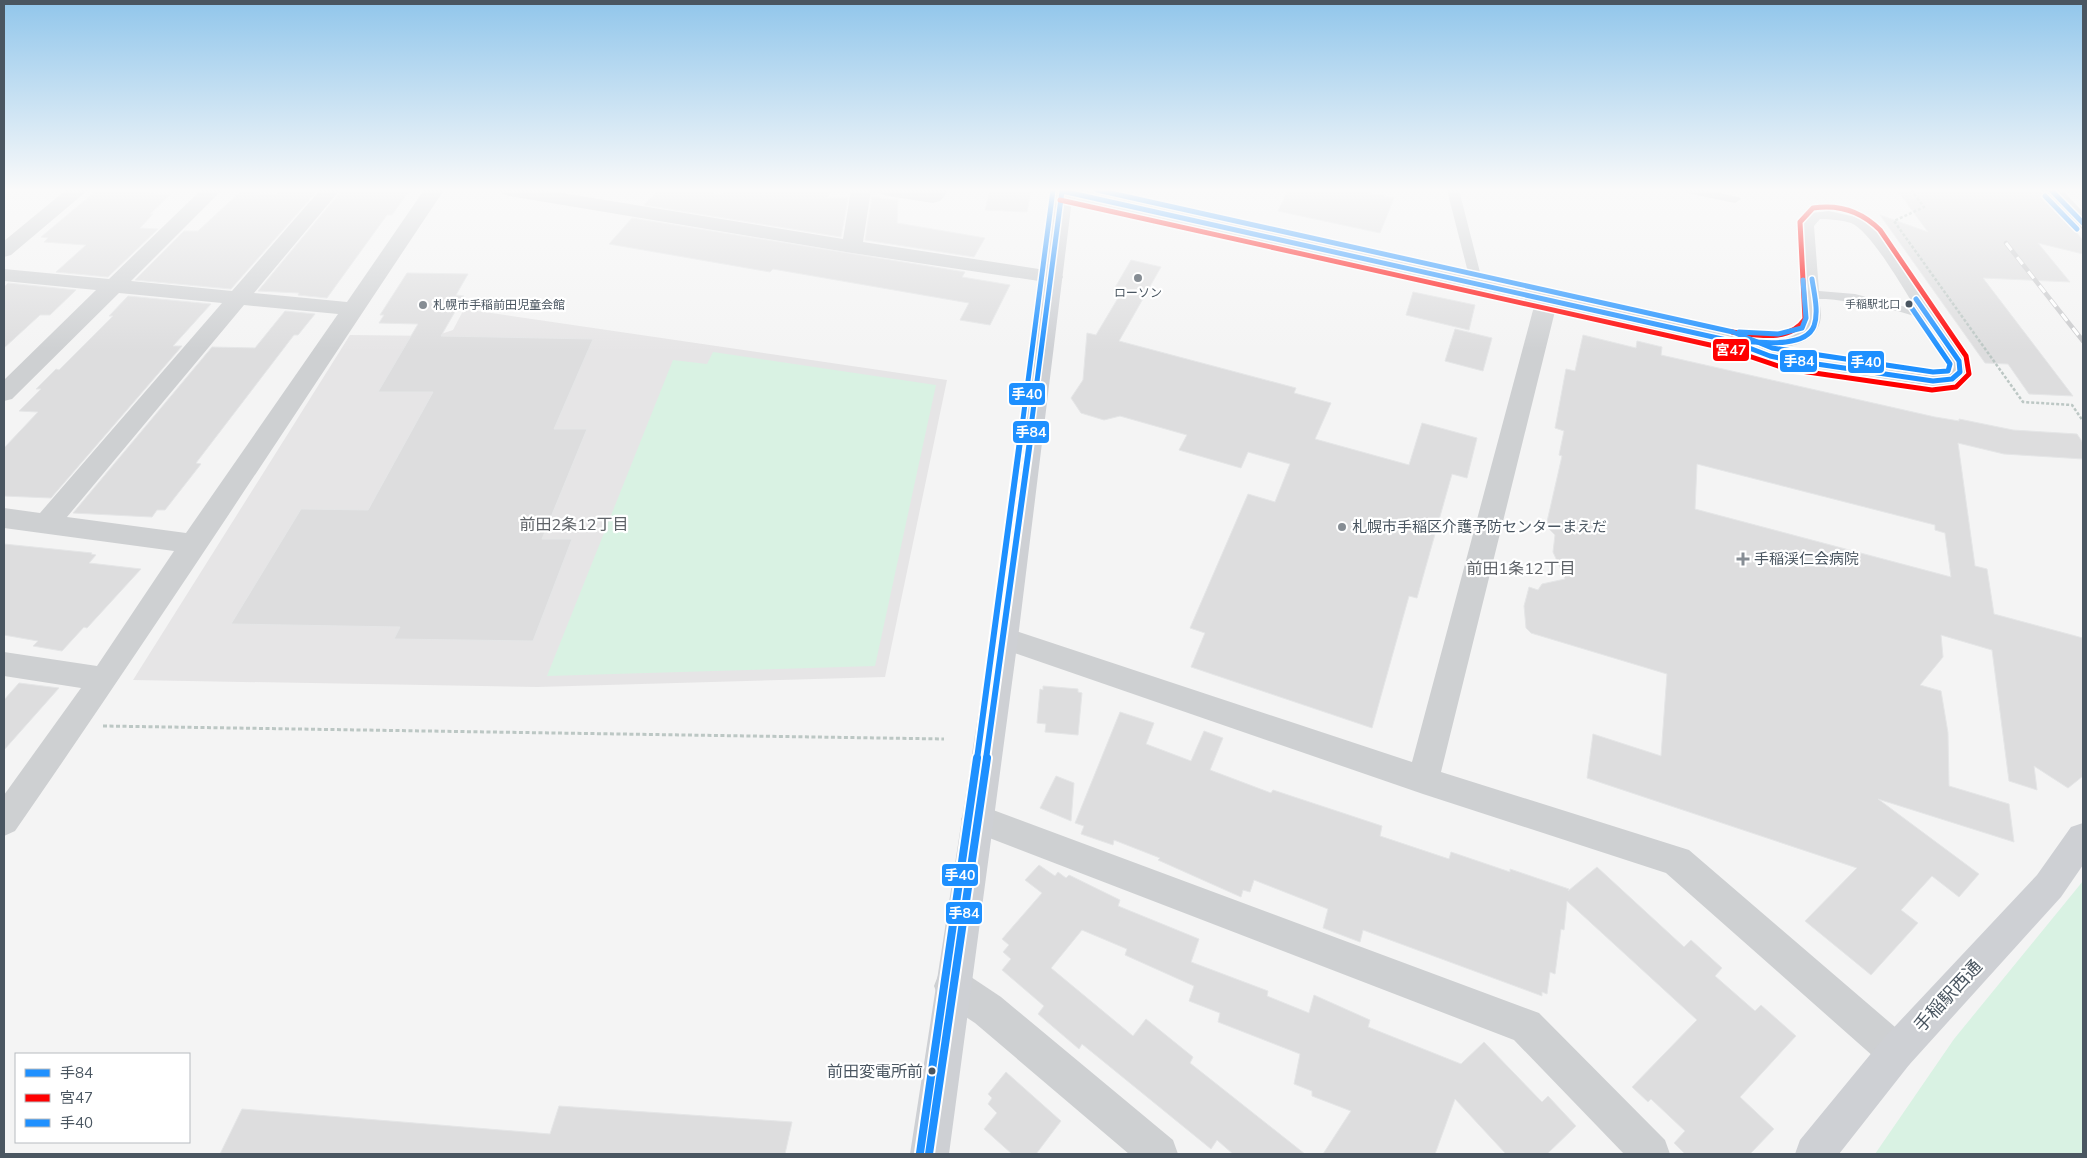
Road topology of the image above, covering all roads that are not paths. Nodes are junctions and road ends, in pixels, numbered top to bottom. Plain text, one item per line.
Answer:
1 (156, 244) edge
2 (284, 244) edge
3 (398, 244) edge
4 (837, 244) edge
5 (1056, 244) edge
6 (1299, 244) edge
7 (1467, 244) edge
8 (1809, 244) edge
9 (1879, 244) edge
10 (852, 247) joint
11 (4, 274) edge
12 (1052, 277) junction
13 (1477, 284) junction
14 (113, 286) junction
15 (1813, 295) junction
16 (237, 300) junction
17 (1548, 300) junction
18 (353, 310) junction
19 (1929, 318) junction
20 (1731, 341) junction
21 (4, 393) edge
22 (4, 518) edge
23 (46, 524) junction
24 (192, 544) junction
25 (1004, 638) junction
26 (4, 664) edge
27 (104, 678) junction
28 (1423, 780) junction
29 (977, 819) junction
30 (4, 821) edge
31 (2083, 838) edge
32 (952, 986) junction
33 (1896, 1052) junction
34 (929, 1154) edge
35 (1159, 1154) edge
36 (1650, 1154) edge
37 (1814, 1154) edge

1 - 14 street
2 - 16 street
3 - 18 street
4 - 10 street
5 - 12 street
6 - 13 street
7 - 13 lane
8 - 15 lane
9 - 19 lane
10 - 12 street
11 - 14 street
12 - 25 street
13 - 17 street
14 - 16 street
14 - 21 street
15 - 19 lane
15 - 20 lane
16 - 18 street
16 - 23 street
17 - 20 street
17 - 28 street
18 - 24 street
19 - 20 lane
22 - 23 street
23 - 24 street
24 - 27 street
25 - 28 street
25 - 29 street
26 - 27 street
27 - 30 street
28 - 33 street
29 - 32 street
29 - 36 street
31 - 33 street, 手稲駅西通
32 - 34 street
32 - 35 street
33 - 37 street, 手稲駅西通

